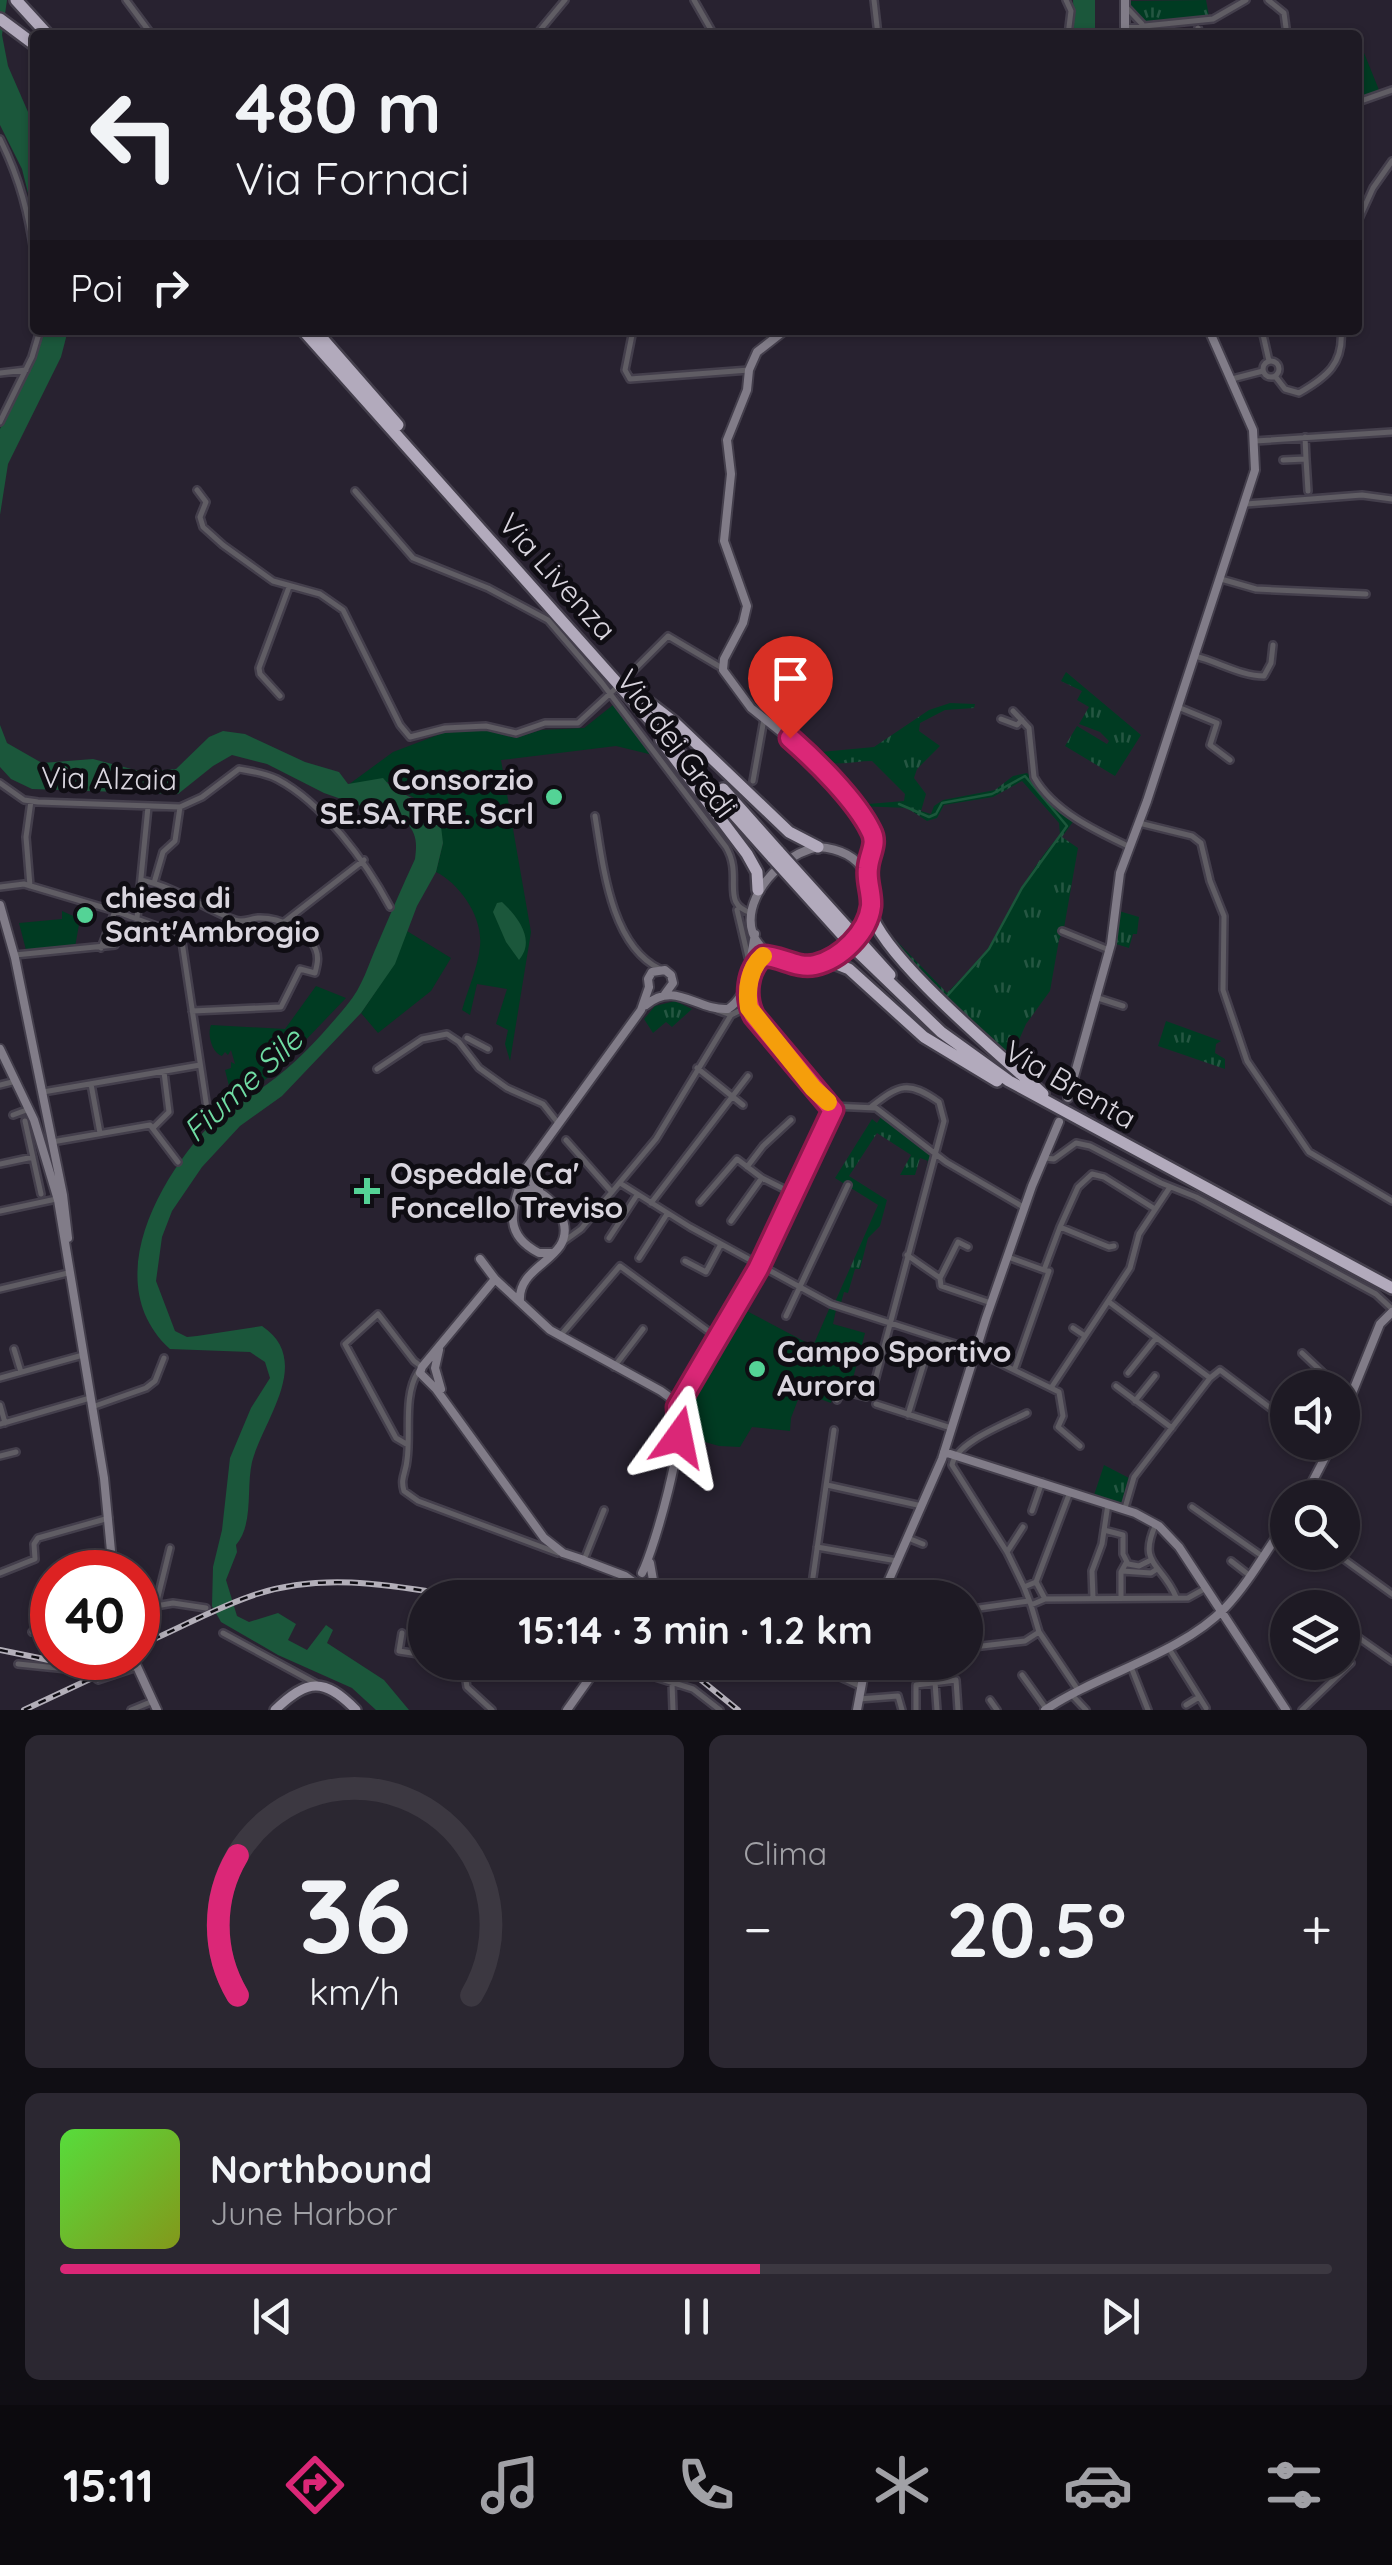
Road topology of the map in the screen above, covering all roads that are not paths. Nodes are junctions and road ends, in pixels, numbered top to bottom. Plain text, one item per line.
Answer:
1 (16, 0) edge
2 (126, 0) edge
3 (565, 0) edge
4 (694, 0) edge
5 (874, 0) edge
6 (1066, 0) edge
7 (1246, 0) edge
8 (1268, 0) edge
9 (1125, 2) edge
10 (0, 19) edge
11 (1143, 26) junction
12 (43, 30) edge
13 (148, 30) edge
14 (540, 30) edge
15 (711, 30) edge
16 (877, 30) edge
17 (1069, 30) edge
18 (1125, 30) edge
19 (1129, 30) edge
20 (1138, 30) edge
21 (1286, 30) edge
22 (30, 41) edge
23 (1392, 90) edge
24 (1362, 101) edge
25 (0, 139) edge
26 (1392, 162) edge
27 (1362, 212) edge
28 (30, 228) edge
29 (38, 335) edge
30 (309, 335) edge
31 (319, 335) edge
32 (632, 335) edge
33 (779, 335) edge
34 (1211, 335) edge
35 (1263, 335) edge
36 (1341, 335) edge
37 (1268, 361) junction
38 (26, 370) junction
39 (748, 370) junction
40 (1264, 371) junction
41 (0, 373) edge
42 (1276, 376) junction
43 (1231, 379) junction
44 (1, 419) edge
45 (1392, 432) edge
46 (1304, 437) junction
47 (1255, 441) junction
48 (1306, 458) junction
49 (1283, 460) dead end
50 (197, 490) dead end
51 (355, 491) dead end
52 (1308, 491) dead end
53 (1392, 499) edge
54 (1245, 504) junction
55 (1220, 579) junction
56 (288, 587) junction
57 (1366, 594) dead end
58 (1273, 645) dead end
59 (1196, 656) junction
60 (724, 670) junction
61 (630, 674) dead end
62 (616, 688) dead end
63 (610, 694) junction
64 (280, 696) dead end
65 (636, 698) junction
66 (1178, 707) junction
67 (1013, 712) dead end
68 (764, 719) junction
69 (1001, 719) dead end
70 (1022, 720) junction
71 (1230, 760) dead end
72 (752, 781) dead end
73 (0, 783) edge
74 (32, 801) junction
75 (148, 806) junction
76 (180, 808) junction
77 (595, 816) dead end
78 (1139, 823) junction
79 (1130, 846) junction
80 (818, 847) junction
81 (872, 852) junction
82 (776, 855) joint
83 (850, 858) junction
84 (364, 860) junction
85 (141, 880) junction
86 (868, 882) junction
87 (154, 883) junction
88 (30, 886) junction
89 (0, 887) edge
90 (758, 890) junction
91 (0, 904) edge
92 (390, 907) dead end
93 (736, 907) junction
94 (114, 911) junction
95 (870, 911) junction
96 (752, 913) junction
97 (137, 918) junction
98 (284, 923) junction
99 (110, 925) junction
100 (1062, 931) dead end
101 (755, 934) junction
102 (100, 948) junction
103 (860, 948) junction
104 (1109, 950) junction
105 (15, 955) junction
106 (644, 957) junction
107 (775, 957) junction
108 (821, 963) junction
109 (660, 969) junction
110 (750, 972) junction
111 (650, 976) junction
112 (673, 983) junction
113 (649, 986) junction
114 (663, 994) junction
115 (685, 996) junction
116 (1095, 997) junction
117 (1123, 1006) dead end
118 (712, 1008) junction
119 (640, 1010) junction
120 (192, 1012) junction
121 (731, 1014) junction
122 (754, 1016) junction
123 (467, 1038) dead end
124 (0, 1049) edge
125 (488, 1049) dead end
126 (200, 1064) junction
127 (376, 1068) dead end
128 (697, 1068) junction
129 (164, 1071) junction
130 (748, 1076) dead end
131 (16, 1081) junction
132 (92, 1084) junction
133 (0, 1085) edge
134 (43, 1092) junction
135 (1043, 1094) junction
136 (733, 1097) junction
137 (1068, 1098) dead end
138 (744, 1105) dead end
139 (832, 1106) junction
140 (872, 1106) junction
141 (30, 1109) junction
142 (14, 1116) dead end
143 (792, 1120) dead end
144 (25, 1121) dead end
145 (209, 1122) dead end
146 (1059, 1122) dead end
147 (558, 1123) junction
148 (1087, 1126) junction
149 (154, 1127) junction
150 (100, 1133) junction
151 (566, 1140) dead end
152 (52, 1142) junction
153 (934, 1153) junction
154 (33, 1157) junction
155 (1045, 1158) junction
156 (178, 1162) dead end
157 (532, 1162) junction
158 (0, 1164) edge
159 (747, 1167) junction
160 (762, 1178) junction
161 (620, 1183) junction
162 (848, 1185) dead end
163 (1170, 1187) junction
164 (538, 1190) junction
165 (612, 1192) junction
166 (41, 1194) dead end
167 (518, 1194) junction
168 (637, 1194) junction
169 (794, 1194) junction
170 (60, 1197) junction
171 (1392, 1201) edge
172 (700, 1202) dead end
173 (651, 1203) junction
174 (1025, 1208) junction
175 (0, 1210) edge
176 (1155, 1210) junction
177 (668, 1214) junction
178 (587, 1220) junction
179 (731, 1221) dead end
180 (563, 1223) junction
181 (1060, 1227) junction
182 (608, 1238) dead end
183 (560, 1244) junction
184 (721, 1244) junction
185 (1114, 1246) dead end
186 (968, 1247) dead end
187 (530, 1248) junction
188 (551, 1253) junction
189 (907, 1255) junction
190 (1008, 1257) junction
191 (639, 1258) dead end
192 (480, 1259) dead end
193 (685, 1261) dead end
194 (760, 1265) junction
195 (534, 1270) junction
196 (1044, 1270) junction
197 (68, 1273) junction
198 (940, 1278) junction
199 (1392, 1280) edge
200 (498, 1282) junction
201 (525, 1282) junction
202 (801, 1287) junction
203 (1392, 1288) edge
204 (0, 1289) edge
205 (517, 1297) junction
206 (1110, 1302) junction
207 (992, 1303) junction
208 (1392, 1311) edge
209 (786, 1316) dead end
210 (890, 1322) junction
211 (1073, 1328) dead end
212 (643, 1330) dead end
213 (560, 1336) junction
214 (1086, 1336) junction
215 (1156, 1338) junction
216 (719, 1339) junction
217 (14, 1349) dead end
218 (975, 1350) junction
219 (926, 1353) dead end
220 (1302, 1353) dead end
221 (83, 1355) junction
222 (164, 1358) dead end
223 (614, 1366) junction
224 (1015, 1368) junction
225 (1320, 1370) edge
226 (20, 1372) junction
227 (427, 1372) junction
228 (1128, 1373) dead end
229 (1360, 1374) edge
230 (1155, 1376) dead end
231 (0, 1378) edge
232 (1210, 1378) junction
233 (1116, 1386) dead end
234 (1051, 1388) junction
235 (836, 1400) dead end
236 (1135, 1401) junction
237 (91, 1403) junction
238 (876, 1404) dead end
239 (0, 1405) edge
240 (677, 1407) junction
241 (1270, 1408) edge
242 (1027, 1413) dead end
243 (908, 1415) junction
244 (2, 1424) edge
245 (951, 1428) junction
246 (1172, 1428) junction
247 (834, 1430) dead end
248 (408, 1445) junction
249 (1080, 1446) dead end
250 (16, 1452) dead end
251 (949, 1454) junction
252 (0, 1456) edge
253 (1042, 1482) junction
254 (826, 1485) junction
255 (1070, 1492) junction
256 (1108, 1504) junction
257 (922, 1506) junction
258 (1192, 1507) dead end
259 (604, 1510) dead end
260 (1125, 1510) junction
261 (1032, 1511) dead end
262 (109, 1518) junction
263 (1156, 1524) junction
264 (1023, 1528) dead end
265 (1104, 1530) junction
266 (908, 1538) junction
267 (544, 1540) junction
268 (923, 1544) dead end
269 (1270, 1545) edge
270 (816, 1547) junction
271 (170, 1548) dead end
272 (111, 1550) edge
273 (1007, 1552) junction
274 (1262, 1556) junction
275 (584, 1560) junction
276 (1151, 1560) junction
277 (898, 1561) junction
278 (1231, 1561) dead end
279 (1126, 1562) junction
280 (1158, 1569) junction
281 (1122, 1570) junction
282 (1359, 1570) edge
283 (0, 1573) edge
284 (1249, 1576) junction
285 (633, 1580) edge
286 (646, 1580) edge
287 (812, 1580) edge
288 (890, 1580) edge
289 (1036, 1582) junction
290 (1024, 1587) junction
291 (1206, 1588) junction
292 (160, 1589) edge
293 (1392, 1594) edge
294 (1176, 1597) junction
295 (1094, 1598) junction
296 (1121, 1598) junction
297 (1045, 1599) junction
298 (1030, 1603) junction
299 (160, 1605) edge
300 (206, 1608) dead end
301 (983, 1608) edge
302 (1221, 1611) junction
303 (1039, 1632) junction
304 (223, 1634) dead end
305 (402, 1634) dead end
306 (1360, 1639) edge
307 (983, 1646) edge
308 (1167, 1646) junction
309 (408, 1652) edge
310 (1392, 1661) edge
311 (18, 1664) dead end
312 (30, 1665) edge
313 (1130, 1665) junction
314 (294, 1673) junction
315 (1022, 1676) dead end
316 (143, 1680) edge
317 (467, 1680) edge
318 (590, 1680) edge
319 (665, 1680) edge
320 (848, 1680) edge
321 (863, 1680) edge
322 (1333, 1680) edge
323 (672, 1682) junction
324 (935, 1682) junction
325 (318, 1685) junction
326 (862, 1686) junction
327 (299, 1690) junction
328 (1074, 1692) junction
329 (1199, 1697) junction
330 (859, 1700) junction
331 (990, 1700) dead end
332 (1186, 1705) dead end
333 (155, 1706) edge
334 (1206, 1708) edge
335 (131, 1710) edge
336 (275, 1710) edge
337 (356, 1710) edge
338 (492, 1710) edge
339 (567, 1710) edge
340 (673, 1710) edge
341 (720, 1710) edge
342 (857, 1710) edge
343 (902, 1710) edge
344 (916, 1710) edge
345 (937, 1710) edge
346 (958, 1710) edge
347 (997, 1710) edge
348 (1046, 1710) edge
349 (1086, 1710) edge
350 (1148, 1710) edge
351 (1286, 1710) edge
352 (1302, 1710) edge

1 - 12 highway
2 - 13 street
3 - 14 street
4 - 15 street
5 - 16 street
6 - 17 street
7 - 11 street
8 - 21 street
9 - 11 street
9 - 18 street
10 - 22 highway
11 - 19 street
11 - 20 street
23 - 24 street
25 - 28 street
26 - 27 street
29 - 38 street
30 - 65 highway, Via Livenza
31 - 65 highway, Via Livenza
32 - 39 street
33 - 39 street
34 - 43 street
35 - 37 street
36 - 42 street
37 - 40 street
37 - 42 street
38 - 41 street
38 - 44 street
39 - 60 street
40 - 42 street
40 - 43 street
43 - 47 street
45 - 46 street
46 - 47 street
46 - 48 street
47 - 54 street
48 - 49 street
48 - 52 street
50 - 56 street
51 - 63 street, Via dei Gredi
53 - 54 street
54 - 55 street
55 - 57 street
55 - 59 street
56 - 63 street
56 - 64 street
58 - 59 street
59 - 66 street
60 - 61 street
60 - 68 street
62 - 63 street
63 - 93 street, Via dei Gredi
65 - 80 highway
65 - 82 highway, Via Livenza
65 - 90 highway
66 - 71 street
66 - 78 street
67 - 70 street
68 - 72 street
68 - 81 street
69 - 70 street
70 - 79 street
73 - 74 street, Via Alzaia
74 - 75 street, Via Alzaia
74 - 88 street
75 - 76 street, Via Alzaia
75 - 85 street
76 - 84 street, Via Alzaia
76 - 87 street
77 - 106 street
78 - 79 street
78 - 171 street
79 - 104 street
80 - 83 street
80 - 90 street
81 - 83 street
81 - 86 street
82 - 103 highway, Via Brenta, bridge
83 - 86 street
84 - 92 street, Via Alzaia
84 - 98 street
85 - 87 street
85 - 97 street
86 - 95 street
87 - 98 street
88 - 89 street
88 - 94 street
90 - 96 street
91 - 105 street
93 - 96 street
93 - 110 street, Via dei Gredi
94 - 97 street
94 - 99 street
95 - 108 street
95 - 135 highway
96 - 101 street
97 - 120 street
98 - 120 street
99 - 102 street
99 - 102 street
100 - 104 street
101 - 107 street
101 - 110 street
102 - 105 street
103 - 135 highway, Via Brenta
103 - 148 highway, Via Brenta
104 - 116 street
105 - 134 street
106 - 109 street
106 - 111 street
107 - 108 street
107 - 110 street
108 - 148 highway
109 - 111 street
109 - 112 street
110 - 118 street
110 - 122 street, Via dei Gredi
111 - 113 street
112 - 114 street
112 - 115 street
113 - 114 street
113 - 119 street
114 - 115 street
114 - 119 street
115 - 118 street
116 - 117 street
116 - 137 street
118 - 121 street
119 - 147 street
120 - 126 street
121 - 122 street
121 - 128 street
122 - 139 street
123 - 125 street
124 - 131 street
126 - 129 street
126 - 145 street
127 - 147 street
128 - 136 street
128 - 161 street
129 - 132 street
129 - 149 street
130 - 136 street
131 - 133 street
131 - 141 street
132 - 134 street
132 - 150 street
134 - 152 street
135 - 199 highway, Via Brenta
136 - 138 street
136 - 173 street
139 - 140 street
139 - 169 street
140 - 153 street
140 - 153 street
141 - 142 street
141 - 170 street
143 - 159 street
144 - 154 street
146 - 155 street
147 - 157 street
148 - 203 highway, Via Brenta
149 - 150 street
149 - 156 street
150 - 152 street
151 - 165 street
152 - 170 street
153 - 174 street
153 - 189 street
154 - 158 street
154 - 166 street
155 - 163 street
155 - 174 street
157 - 164 street
157 - 167 street
159 - 160 street
159 - 172 street
160 - 169 street
160 - 179 street
161 - 165 street
161 - 168 street
162 - 202 street
163 - 176 street
163 - 208 street
164 - 167 street
164 - 180 street
165 - 178 street
167 - 187 street
168 - 173 street
168 - 182 street
169 - 194 street
170 - 175 street
170 - 197 street
173 - 177 street
174 - 190 street
176 - 181 street
176 - 206 street
177 - 184 street
177 - 191 street
178 - 180 street
178 - 183 street
180 - 183 street
181 - 185 street
181 - 196 street
183 - 188 street
184 - 193 street
184 - 194 street
186 - 198 street
187 - 188 street
187 - 195 street
188 - 195 street
189 - 198 street
189 - 210 street
190 - 196 street
190 - 207 street
192 - 200 street
194 - 202 street
194 - 216 street
195 - 201 street
196 - 224 street
197 - 204 street
197 - 221 street
198 - 207 street
200 - 201 street
200 - 205 street
200 - 227 street
201 - 205 street
202 - 209 street
202 - 210 street
205 - 213 street
206 - 214 street
206 - 215 street
207 - 218 street
208 - 229 street
210 - 218 street
210 - 235 street
211 - 214 street
212 - 223 street
213 - 216 street
213 - 223 street
214 - 234 street
215 - 228 street
215 - 232 street
216 - 240 street
217 - 226 street
218 - 224 street
218 - 245 street
219 - 243 street
220 - 225 street
221 - 226 street
221 - 237 street
222 - 237 street
223 - 240 street
224 - 234 street
226 - 231 street
227 - 248 street
227 - 248 street
227 - 267 street
230 - 236 street
232 - 241 street
232 - 246 street
233 - 236 street
234 - 249 street
236 - 246 street
237 - 244 street
237 - 262 street
238 - 243 street
239 - 244 street
240 - 286 street
242 - 251 street
243 - 245 street
245 - 251 street
246 - 260 street
247 - 254 street
248 - 267 street
250 - 252 street
251 - 253 street
251 - 257 street
251 - 273 street
253 - 255 street
253 - 261 street
254 - 257 street
254 - 270 street
255 - 256 street
255 - 289 street
256 - 260 street
256 - 265 street
257 - 266 street
258 - 274 street
259 - 275 street
260 - 263 street
262 - 272 street
262 - 283 street
263 - 276 street
263 - 291 street
264 - 273 street
265 - 279 street
265 - 295 street
266 - 268 street
266 - 277 street
267 - 275 street
267 - 275 street
269 - 274 street
270 - 277 street
270 - 287 street
271 - 292 street
273 - 290 street
274 - 284 street
275 - 285 street
276 - 279 street
276 - 280 street
277 - 288 street
278 - 284 street
279 - 281 street
280 - 281 street
280 - 294 street
281 - 296 street
282 - 293 street
284 - 302 street
289 - 290 street
289 - 297 street
290 - 298 street
291 - 294 street
291 - 302 street
294 - 296 street
295 - 296 street
295 - 297 street
297 - 298 street
298 - 301 street
298 - 303 street
299 - 300 street
302 - 308 street
302 - 351 street
303 - 307 street
303 - 328 street
304 - 314 street
305 - 309 street
306 - 310 street
308 - 313 street
308 - 329 street
311 - 312 street
313 - 328 street
313 - 350 street
314 - 325 street
314 - 327 street
315 - 348 street
316 - 333 street
317 - 338 street
318 - 339 street
319 - 323 street
320 - 326 street
321 - 326 street
322 - 352 street
323 - 340 street
323 - 341 street
324 - 344 street
324 - 345 street
324 - 346 street
325 - 327 main road
325 - 337 main road
326 - 330 street
327 - 336 main road
328 - 348 street
328 - 349 street
329 - 332 street
329 - 334 street
330 - 342 street
330 - 343 street
331 - 347 street
333 - 335 street

